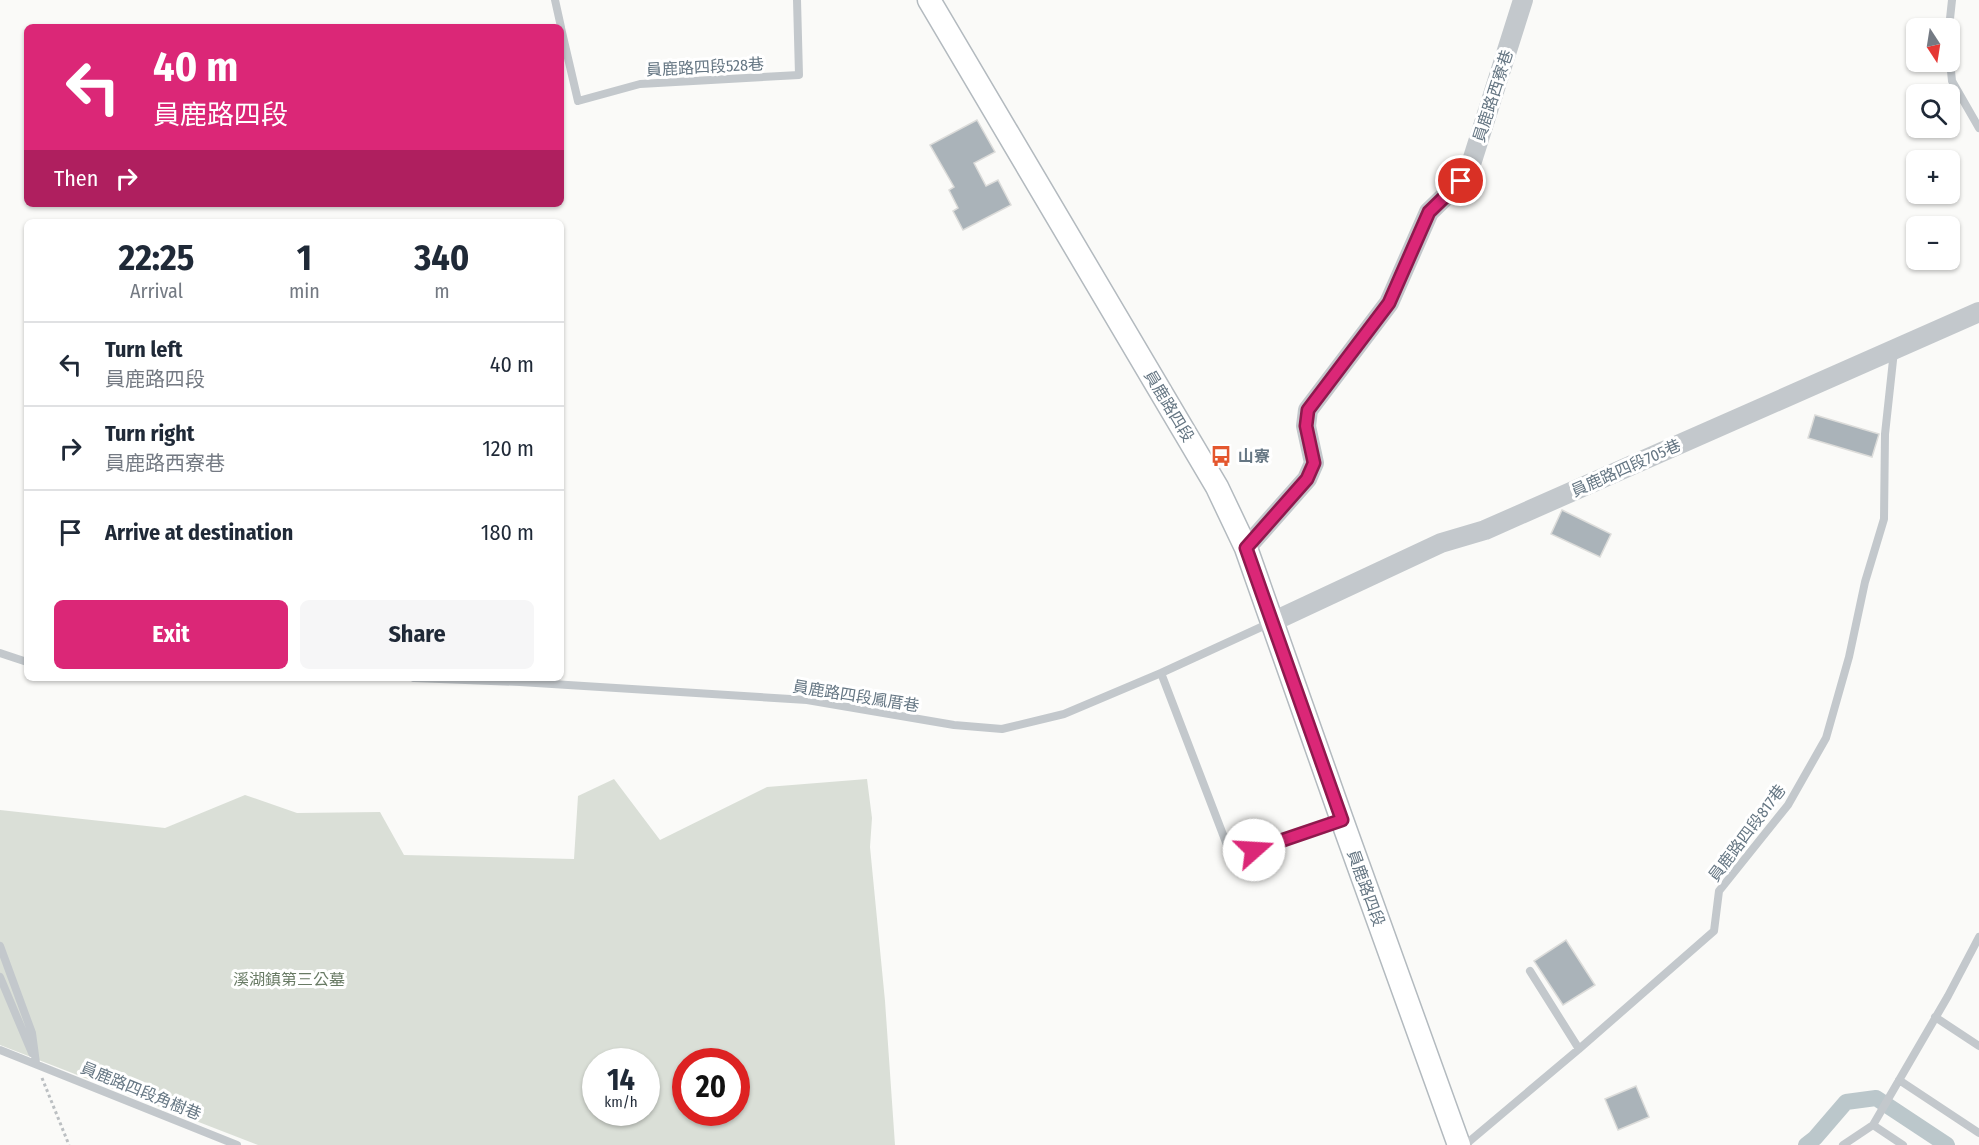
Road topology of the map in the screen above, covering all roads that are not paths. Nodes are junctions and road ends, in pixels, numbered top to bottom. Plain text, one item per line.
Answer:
1 (555, 0) edge
2 (797, 0) edge
3 (929, 0) edge
4 (1523, 0) edge
5 (1952, 0) edge
6 (1950, 18) edge
7 (560, 24) edge
8 (564, 41) edge
9 (1951, 72) edge
10 (1979, 128) edge
11 (1979, 312) edge
12 (1894, 351) junction
13 (1246, 548) junction
14 (1272, 622) junction
15 (0, 653) edge
16 (24, 661) edge
17 (1161, 674) junction
18 (494, 681) edge
19 (1342, 820) junction
20 (1979, 937) edge
21 (0, 946) edge
22 (1530, 971) dead end
23 (0, 977) edge
24 (1935, 1017) junction
25 (1979, 1046) edge
26 (1579, 1049) junction
27 (0, 1050) edge
28 (36, 1063) junction
29 (1899, 1080) junction
30 (1873, 1125) junction
31 (1979, 1133) edge
32 (237, 1145) edge
33 (1459, 1145) edge
34 (1465, 1145) edge
35 (1843, 1145) edge
36 (1903, 1145) edge

1 - 7 lane, 員鹿路四段528巷
2 - 8 lane, 員鹿路四段528巷
3 - 13 main road, 員鹿路四段
4 - 13 street, 員鹿路西寮巷
5 - 6 lane
9 - 10 lane
11 - 12 street, 員鹿路四段705巷
12 - 14 street, 員鹿路四段705巷
12 - 26 lane, 員鹿路四段817巷
13 - 14 main road, 員鹿路四段
14 - 17 lane, 員鹿路四段鳳厝巷
14 - 19 main road, 員鹿路四段
15 - 16 lane
17 - 18 lane, 員鹿路四段鳳厝巷
17 - 19 lane
19 - 33 main road, 員鹿路四段
20 - 24 lane
21 - 28 lane
22 - 26 lane
23 - 28 lane
24 - 25 lane
24 - 29 lane
26 - 34 lane
27 - 28 lane, 員鹿路四段角樹巷
28 - 32 lane, 員鹿路四段角樹巷
29 - 30 lane
29 - 31 lane
30 - 35 lane
30 - 36 lane

